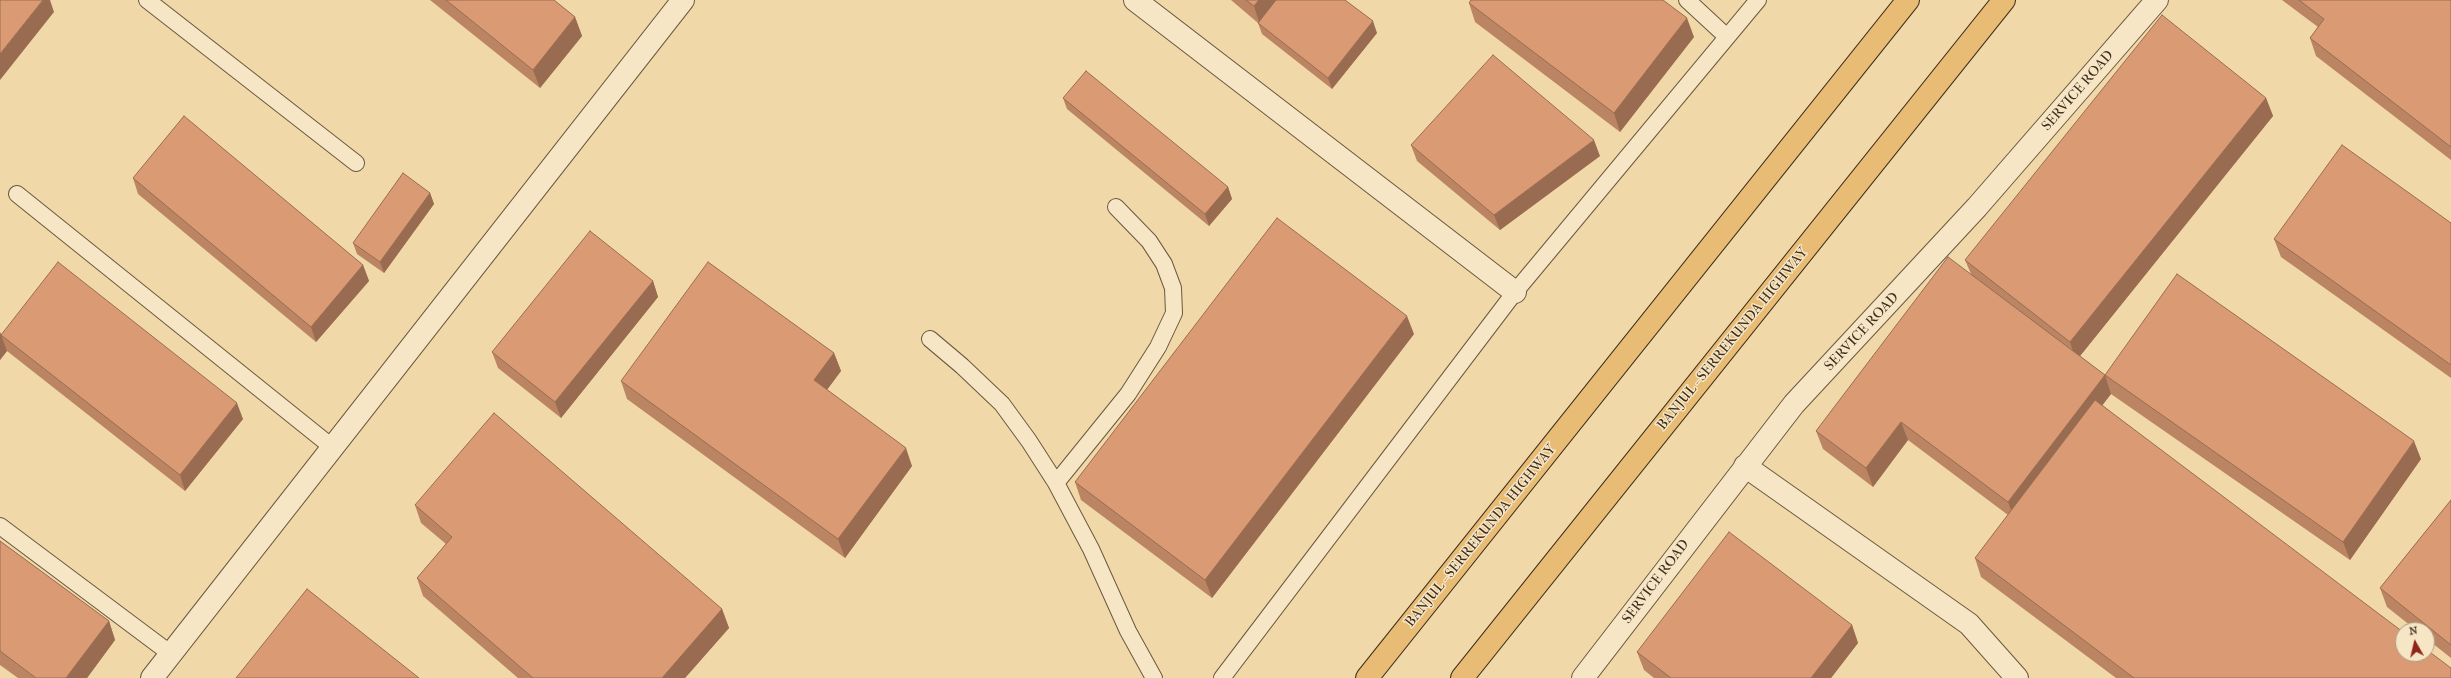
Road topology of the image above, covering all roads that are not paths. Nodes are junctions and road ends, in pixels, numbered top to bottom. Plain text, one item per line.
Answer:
1 (147, 0) edge
2 (683, 0) edge
3 (1135, 0) edge
4 (1687, 0) edge
5 (1758, 0) edge
6 (1908, 0) edge
7 (2004, 0) edge
8 (2157, 0) edge
9 (1727, 37) junction
10 (356, 163) dead end
11 (17, 194) dead end
12 (1116, 207) dead end
13 (1514, 292) junction
14 (930, 340) dead end
15 (332, 447) junction
16 (1745, 466) junction
17 (1056, 484) junction
18 (0, 526) edge
19 (171, 654) junction
20 (152, 678) edge
21 (1154, 678) edge
22 (1222, 678) edge
23 (1367, 678) edge
24 (1462, 678) edge
25 (1583, 678) edge
26 (2017, 678) edge

1 - 10 lane
2 - 15 street
3 - 13 street
4 - 9 lane
5 - 9 lane
6 - 23 highway, BANJUL - SERREKUNDA HIGHWAY
7 - 24 highway, BANJUL - SERREKUNDA HIGHWAY
8 - 16 street, SERVICE ROAD
9 - 13 lane
11 - 15 lane
12 - 17 lane
13 - 22 lane
14 - 17 lane
15 - 19 street
16 - 25 street, SERVICE ROAD
16 - 26 street
17 - 21 lane
18 - 19 lane
19 - 20 street

